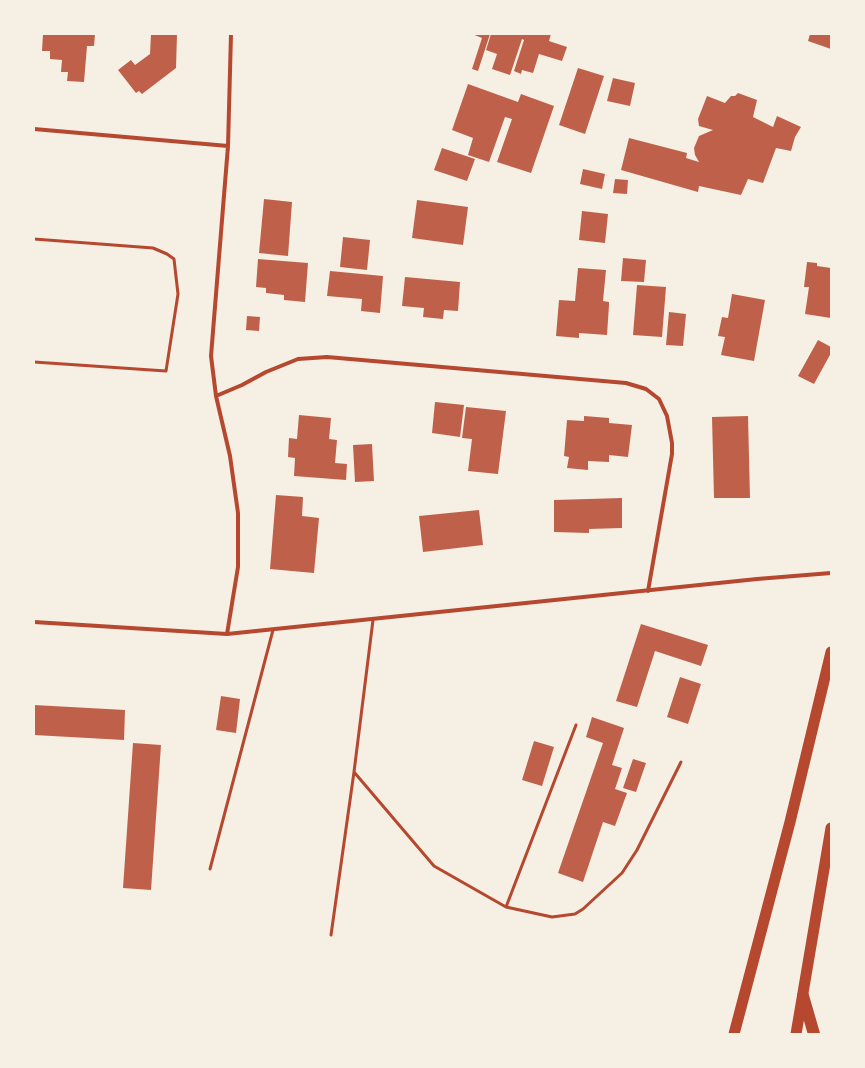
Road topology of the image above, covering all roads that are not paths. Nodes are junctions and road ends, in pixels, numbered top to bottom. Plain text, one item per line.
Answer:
1 (231, 34) edge
2 (34, 129) edge
3 (228, 146) junction
4 (34, 239) edge
5 (34, 362) edge
6 (216, 396) junction
7 (831, 573) edge
8 (648, 591) junction
9 (373, 620) junction
10 (34, 622) edge
11 (273, 630) junction
12 (227, 634) junction
13 (831, 652) edge
14 (576, 725) dead end
15 (681, 762) dead end
16 (354, 772) junction
17 (831, 828) edge
18 (210, 869) dead end
19 (506, 907) junction
20 (331, 935) dead end
21 (803, 996) junction
22 (734, 1034) edge
23 (796, 1034) edge
24 (814, 1034) edge

1 - 3 street
2 - 3 street
3 - 6 street
4 - 5 lane
6 - 8 street
6 - 12 street
7 - 8 street
8 - 9 street
9 - 11 street
9 - 16 lane
10 - 12 street
11 - 12 street
11 - 18 lane
13 - 22 highway
14 - 19 lane
15 - 19 lane
16 - 19 lane
16 - 20 lane
17 - 21 highway
21 - 23 highway
21 - 24 highway

